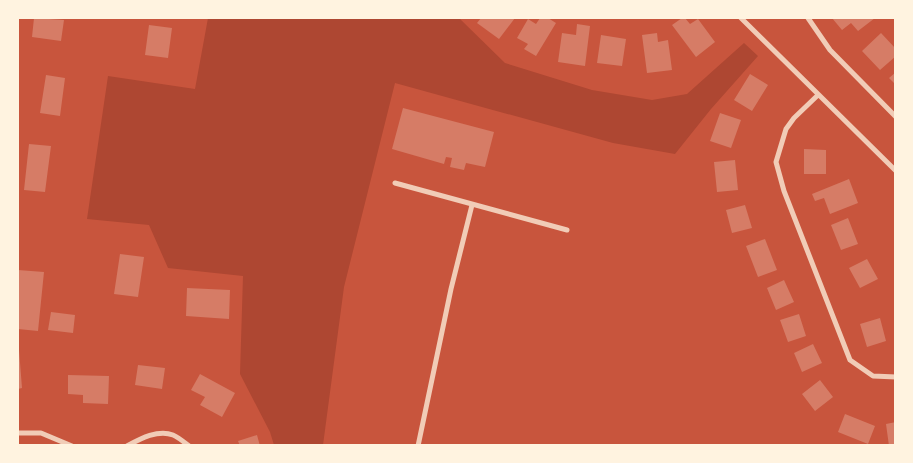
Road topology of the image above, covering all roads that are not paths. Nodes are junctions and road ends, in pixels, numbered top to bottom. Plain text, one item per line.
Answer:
1 (742, 18) edge
2 (808, 18) edge
3 (818, 95) junction
4 (896, 117) edge
5 (896, 171) edge
6 (395, 183) dead end
7 (472, 205) junction
8 (567, 230) dead end
9 (896, 377) edge
10 (18, 433) edge
11 (72, 446) edge
12 (127, 446) edge
13 (190, 446) edge
14 (418, 446) edge

1 - 3 street
2 - 4 street
3 - 5 street
3 - 9 street
6 - 7 street
7 - 8 street
7 - 14 street
10 - 11 street
12 - 13 street

